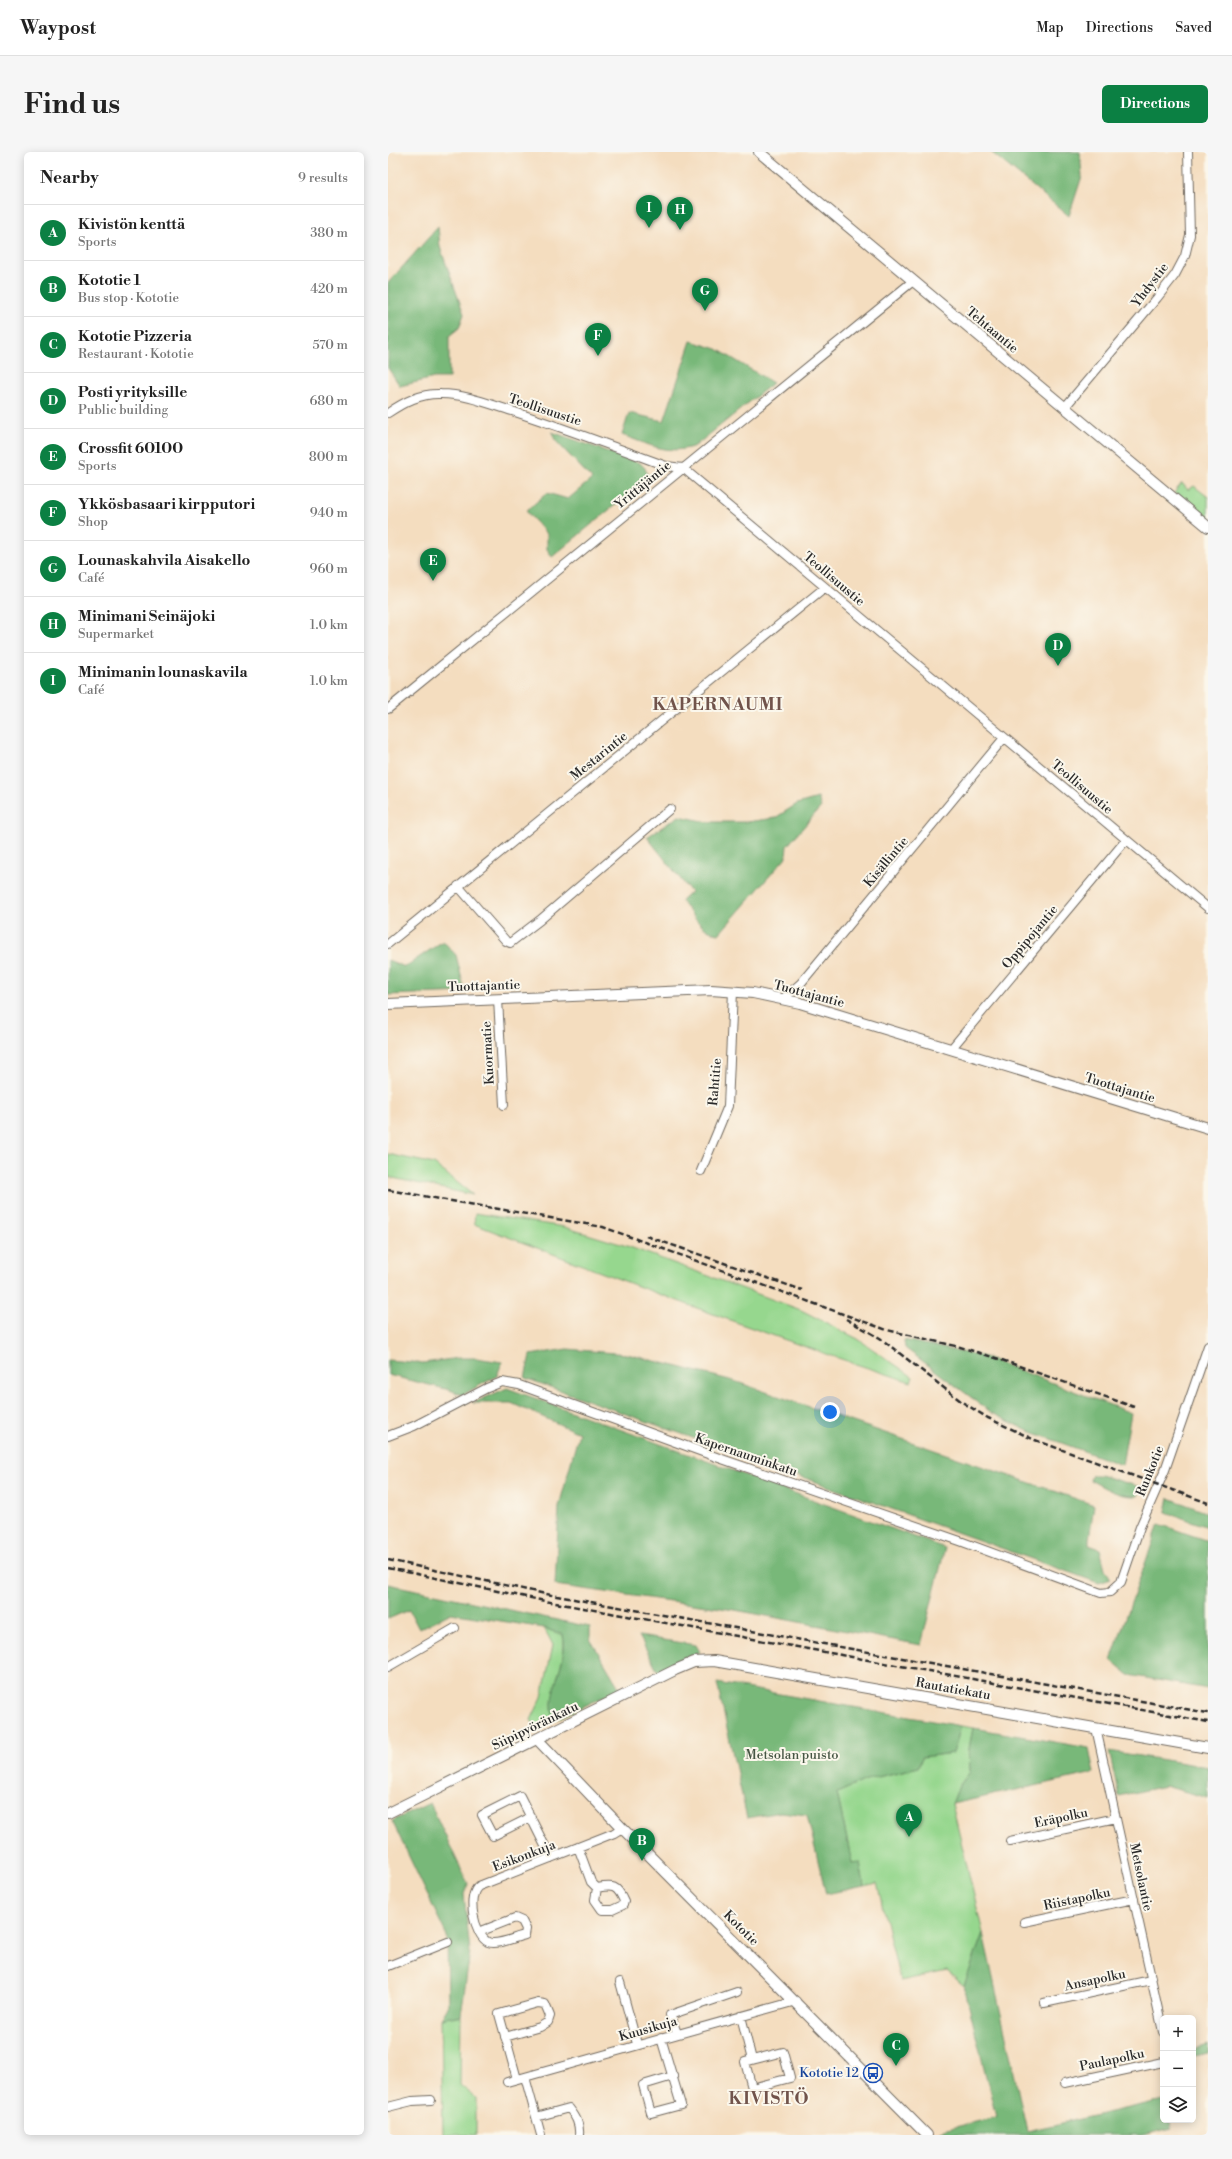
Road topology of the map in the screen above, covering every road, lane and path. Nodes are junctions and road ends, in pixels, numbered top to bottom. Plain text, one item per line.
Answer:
1 (759, 152) edge
2 (1188, 152) edge
3 (913, 281) junction
4 (1065, 407) junction
5 (388, 413) edge
6 (683, 468) junction
7 (1208, 527) edge
8 (824, 588) junction
9 (388, 709) edge
10 (1004, 738) junction
11 (670, 809) dead end
12 (1126, 840) junction
13 (458, 886) junction
14 (1208, 908) edge
15 (388, 944) edge
16 (733, 991) junction
17 (784, 998) junction
18 (498, 999) junction
19 (388, 1004) edge
20 (952, 1049) junction
21 (504, 1105) dead end
22 (1208, 1128) edge
23 (701, 1172) dead end
24 (1208, 1346) edge
25 (388, 1436) edge
26 (1101, 1593) joint
27 (455, 1628) dead end
28 (694, 1662) joint
29 (388, 1667) edge
30 (1096, 1728) junction
31 (537, 1739) junction
32 (1208, 1748) edge
33 (388, 1813) edge
34 (530, 1817) junction
35 (1116, 1818) junction
36 (622, 1828) junction
37 (1010, 1841) dead end
38 (578, 1847) junction
39 (551, 1858) junction
40 (597, 1888) dead end
41 (1134, 1899) junction
42 (1024, 1922) dead end
43 (479, 1932) junction
44 (448, 1942) dead end
45 (388, 1966) edge
46 (1152, 1980) junction
47 (620, 1982) dead end
48 (737, 1992) dead end
49 (796, 2001) junction
50 (1044, 2002) dead end
51 (741, 2016) junction
52 (1160, 2018) edge
53 (677, 2033) junction
54 (505, 2037) junction
55 (661, 2038) junction
56 (637, 2044) junction
57 (752, 2060) junction
58 (1160, 2063) edge
59 (673, 2076) junction
60 (521, 2078) junction
61 (507, 2082) dead end
62 (1065, 2083) dead end
63 (431, 2100) dead end
64 (388, 2107) edge
65 (536, 2117) junction
66 (541, 2135) edge
67 (579, 2135) edge
68 (927, 2135) edge

1 - 3 street, Tehtaantie
2 - 4 street, Yhdystie
3 - 4 street, Tehtaantie
3 - 6 street, Yrittäjäntie
4 - 7 street, Tehtaantie
5 - 6 street, Teollisuustie
6 - 8 street, Teollisuustie
6 - 9 street, Yrittäjäntie
8 - 10 street, Teollisuustie
8 - 13 street, Mestarintie
10 - 12 street, Teollisuustie
10 - 17 street, Kisällintie
11 - 13 street
12 - 14 street, Teollisuustie
12 - 20 street, Oppipojantie
13 - 15 street, Mestarintie
16 - 17 street, Tuottajantie
16 - 18 street, Tuottajantie
16 - 23 street, Rahtitie
17 - 20 street, Tuottajantie
18 - 19 street, Tuottajantie
18 - 21 street, Kuormatie
20 - 22 street, Tuottajantie
24 - 26 street, Runkotie
25 - 26 street, Kapernauminkatu
27 - 29 street
28 - 30 street, Rautatiekatu
28 - 31 street, Siipipyöränkatu
30 - 32 street, Rautatiekatu
30 - 35 street, Metsolantie
31 - 33 street, Siipipyöränkatu
31 - 36 street, Kototie
34 - 34 street
34 - 39 street
35 - 37 street, Eräpolku
35 - 41 street, Metsolantie
36 - 38 street, Esikonkuja
36 - 49 street, Kototie
38 - 39 street, Esikonkuja
38 - 40 street
39 - 43 street, Esikonkuja
41 - 42 street, Riistapolku
41 - 46 street, Metsolantie
43 - 43 street
44 - 45 street
46 - 50 street, Ansapolku
46 - 52 street, Metsolantie
47 - 56 street
48 - 53 street
49 - 51 street, Kuusikuja
49 - 68 street, Kototie
51 - 53 street, Kuusikuja
51 - 57 street
53 - 55 street, Kuusikuja
54 - 54 street
54 - 60 street
55 - 56 street, Kuusikuja
55 - 59 street
56 - 60 street, Kuusikuja
57 - 57 street
58 - 62 street, Paulapolku
59 - 59 street
60 - 61 street, Kuusikuja
60 - 65 street
63 - 64 street
65 - 66 street
65 - 67 street

